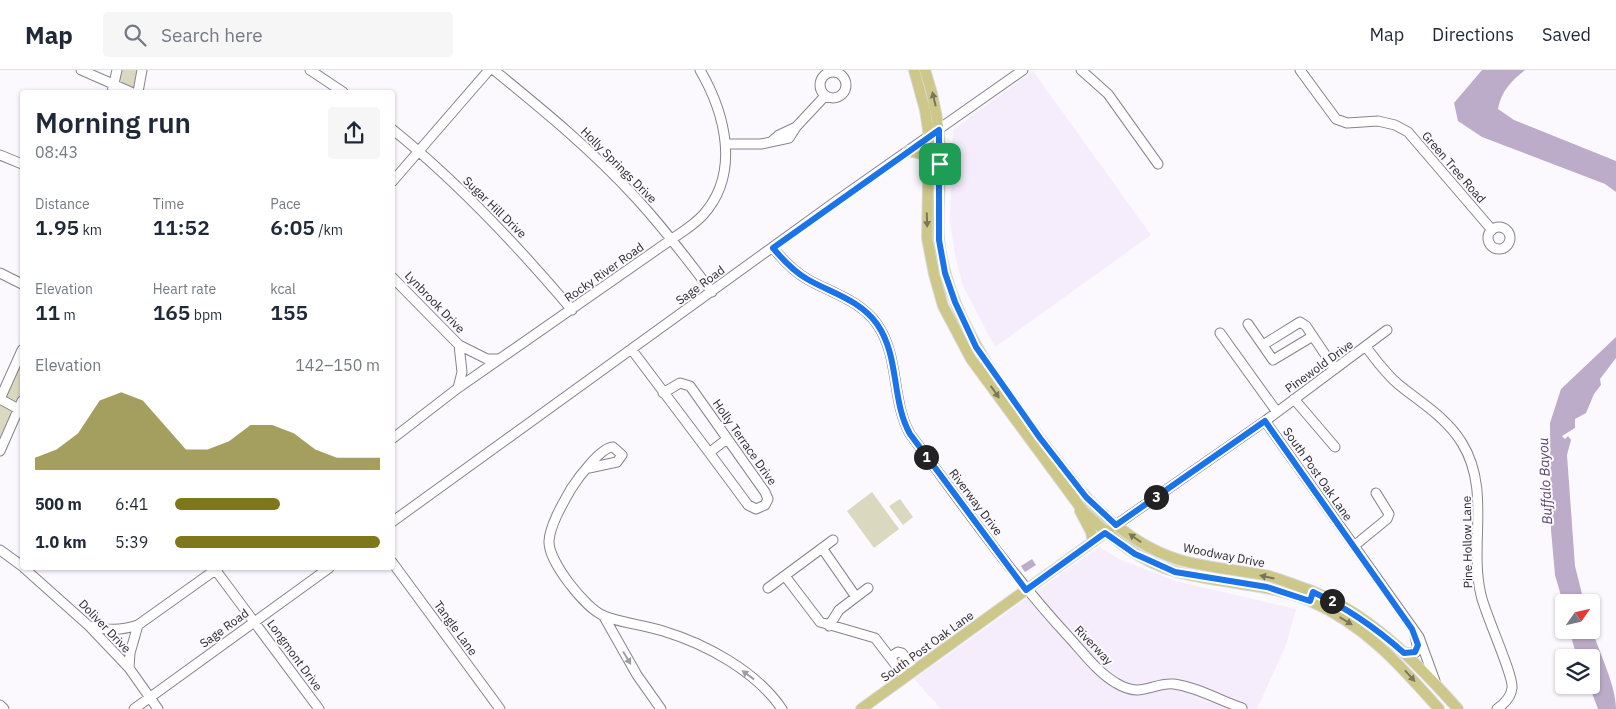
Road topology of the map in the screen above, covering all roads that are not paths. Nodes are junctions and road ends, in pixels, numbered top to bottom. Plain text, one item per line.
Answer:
1 (81, 70) edge
2 (117, 70) edge
3 (142, 70) edge
4 (310, 70) edge
5 (489, 70) edge
6 (494, 70) edge
7 (700, 70) edge
8 (914, 70) edge
9 (925, 70) edge
10 (1024, 70) edge
11 (1081, 70) edge
12 (1300, 70) edge
13 (113, 88) edge
14 (138, 90) edge
15 (340, 90) edge
16 (825, 96) dead end
17 (939, 130) junction
18 (395, 131) edge
19 (929, 136) junction
20 (726, 144) junction
21 (419, 151) junction
22 (908, 151) junction
23 (0, 155) edge
24 (929, 160) junction
25 (20, 163) edge
26 (1158, 164) dead end
27 (395, 179) edge
28 (1492, 230) dead end
29 (672, 239) junction
30 (773, 248) junction
31 (0, 273) edge
32 (395, 280) edge
33 (20, 283) edge
34 (712, 292) junction
35 (572, 310) junction
36 (1248, 324) dead end
37 (1388, 330) dead end
38 (1220, 333) dead end
39 (1313, 336) junction
40 (459, 345) junction
41 (1263, 345) junction
42 (976, 347) junction
43 (1366, 347) junction
44 (632, 350) junction
45 (967, 352) junction
46 (20, 354) edge
47 (500, 359) junction
48 (1335, 369) junction
49 (458, 388) junction
50 (663, 393) junction
51 (0, 399) edge
52 (1294, 399) junction
53 (20, 407) edge
54 (20, 409) edge
55 (1277, 412) junction
56 (1265, 421) junction
57 (395, 435) edge
58 (728, 439) junction
59 (1036, 441) junction
60 (1336, 447) dead end
61 (0, 451) edge
62 (710, 452) junction
63 (589, 468) dead end
64 (1376, 493) dead end
65 (1079, 506) junction
66 (395, 520) edge
67 (1116, 525) junction
68 (1105, 533) junction
69 (833, 540) dead end
70 (1093, 542) junction
71 (1354, 546) junction
72 (822, 548) junction
73 (0, 550) edge
74 (20, 565) edge
75 (395, 566) edge
76 (26, 570) edge
77 (213, 570) edge
78 (217, 570) edge
79 (326, 570) edge
80 (1234, 571) junction
81 (784, 576) junction
82 (1232, 582) junction
83 (768, 588) dead end
84 (868, 588) dead end
85 (1026, 590) junction
86 (856, 596) junction
87 (1311, 597) junction
88 (603, 615) junction
89 (255, 621) junction
90 (138, 625) junction
91 (89, 626) junction
92 (829, 626) junction
93 (1412, 629) junction
94 (1382, 641) junction
95 (1404, 653) junction
96 (890, 657) junction
97 (129, 668) junction
98 (914, 670) junction
99 (905, 677) junction
100 (1439, 687) junction
101 (150, 697) junction
102 (0, 706) edge
103 (1242, 708) edge
104 (4, 709) edge
105 (134, 709) edge
106 (158, 709) edge
107 (319, 709) edge
108 (500, 709) edge
109 (661, 709) edge
110 (782, 709) edge
111 (861, 709) edge
112 (1439, 709) edge
113 (1458, 709) edge
114 (1497, 709) edge

1 - 13 street
2 - 13 street
3 - 14 street
4 - 15 street
5 - 21 street
6 - 29 street, Holly Springs Drive
7 - 20 street, Rocky River Road
8 - 19 main road, Woodway Drive
17 -> 9 main road, Woodway Drive
10 - 17 street, Sage Road
11 - 26 street
12 - 28 street, Green Tree Road
16 - 20 street
17 - 19 street, Sage Road
17 - 42 main road, Woodway Drive
18 - 21 street, Sugar Hill Drive
19 - 22 street, Sage Road
19 - 24 main road, Woodway Drive
20 - 29 street, Rocky River Road
21 - 27 street
21 - 35 street, Sugar Hill Drive
22 - 24 main road
22 - 30 street, Sage Road
23 - 25 street
24 -> 45 main road, Woodway Drive
29 - 34 street, Holly Springs Drive
29 - 35 street, Rocky River Road
30 - 34 street, Sage Road
30 - 85 street, Riverway Drive
31 - 33 street
32 - 40 street, Lynbrook Drive
34 - 44 street, Sage Road
35 - 47 street, Rocky River Road
36 - 41 street
37 - 43 street, Pinewold Drive
38 - 55 street
39 - 41 street
39 - 41 street
39 - 48 street
40 - 47 street, Lynbrook Drive
40 - 49 street, Lynbrook Drive
42 - 45 main road
42 - 59 main road, Woodway Drive
43 - 48 street, Pinewold Drive
43 - 114 street, Pine Hollow Lane
44 - 50 street, Holly Terrace Drive
44 - 66 street, Sage Road
45 -> 59 main road, Woodway Drive
46 - 51 street
47 - 49 street, Rocky River Road
48 - 52 street, Pinewold Drive
49 - 57 street, Rocky River Road
50 - 58 street, Holly Terrace Drive
50 - 62 street, Holly Terrace Drive
51 - 53 street
52 - 55 street, Pinewold Drive
52 - 60 street
54 - 61 street
55 - 56 street, Pinewold Drive
56 - 67 street, South Post Oak Lane
56 - 71 street, South Post Oak Lane
58 - 62 street
58 - 62 street, Holly Terrace Drive
59 - 65 main road, Woodway Drive
59 - 67 main road, Woodway Drive
63 - 88 street
64 - 71 street
65 - 68 main road, Woodway Drive
65 - 70 main road
67 - 68 main road, South Post Oak Lane
80 -> 67 main road, Woodway Drive
68 - 70 main road, South Post Oak Lane
68 - 82 main road, Woodway Drive
69 - 72 street
70 - 85 main road, South Post Oak Lane
71 - 93 street, South Post Oak Lane
72 - 81 street
72 - 86 street
73 - 74 street, Doliver Drive
75 - 108 street, Tangle Lane
76 - 91 street, Doliver Drive
77 - 90 street
78 - 89 street, Longmont Drive
79 - 89 street, Sage Road
80 - 82 main road
87 -> 80 main road, Woodway Drive
81 - 83 street
81 - 92 street
82 - 87 main road, Woodway Drive
84 - 86 street
85 - 98 main road, South Post Oak Lane
85 - 103 street, Riverway
86 - 92 street
87 - 94 main road, Woodway Drive
88 -> 109 street
110 -> 88 street
89 - 101 street, Sage Road
89 - 107 street, Longmont Drive
90 - 91 street
90 - 97 street
91 - 97 street, Doliver Drive
92 - 96 street
93 - 95 street, South Post Oak Lane
93 - 100 street, South Post Oak Lane
94 - 95 main road, Woodway Drive
94 -> 112 main road, Woodway Drive
95 - 100 main road, Woodway Drive
96 - 98 street
96 - 99 street
97 - 101 street, Doliver Drive
98 - 99 main road, South Post Oak Lane
99 - 111 main road, South Post Oak Lane
100 - 113 main road, Woodway Drive
101 - 105 street, Sage Road
101 - 106 street, Doliver Drive
102 - 104 street

